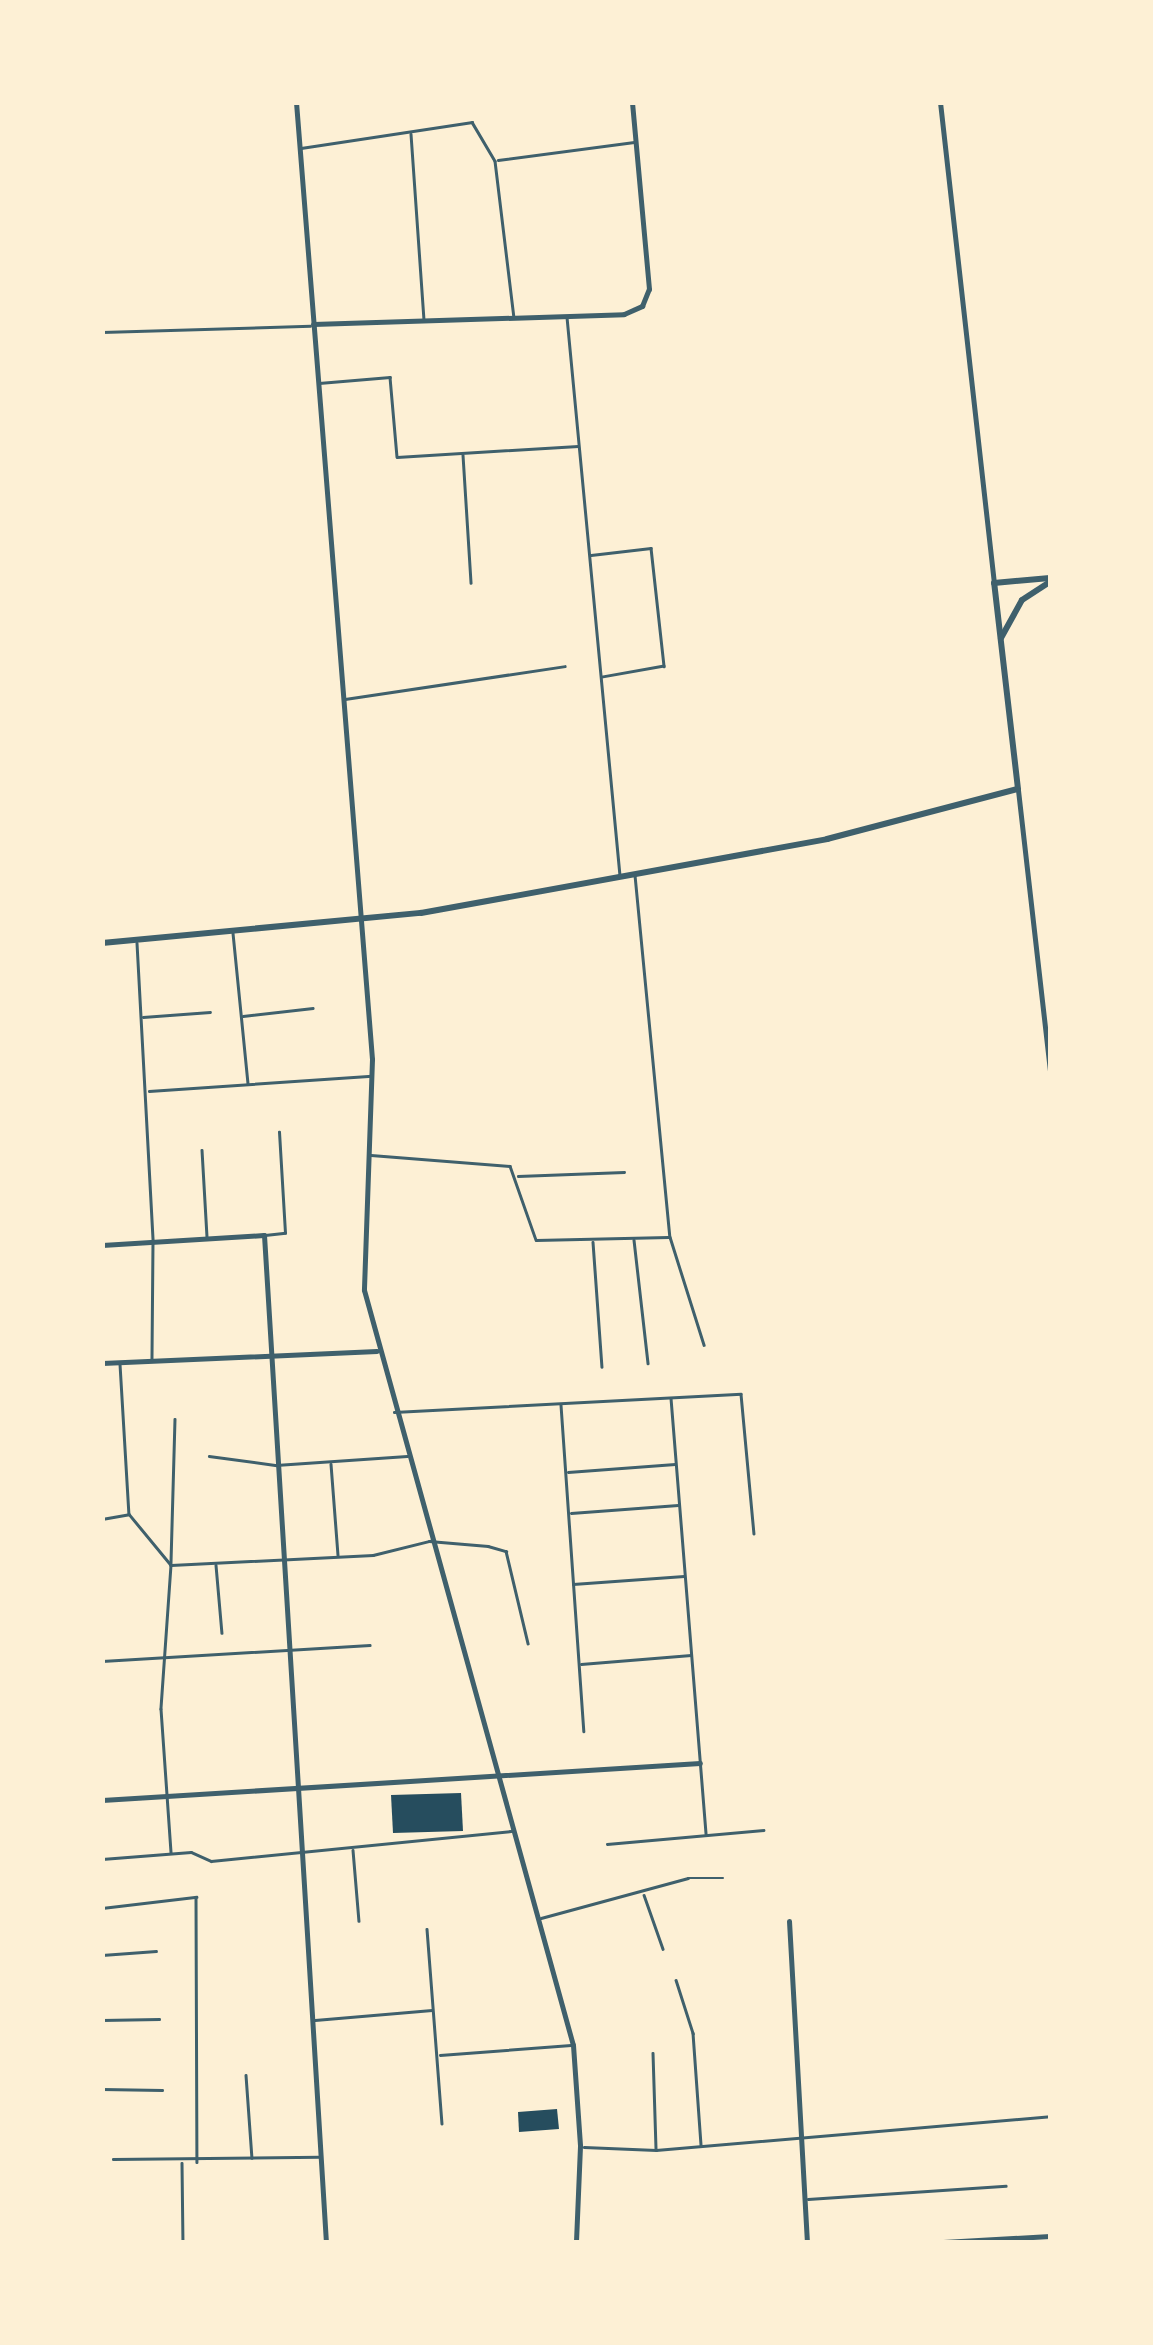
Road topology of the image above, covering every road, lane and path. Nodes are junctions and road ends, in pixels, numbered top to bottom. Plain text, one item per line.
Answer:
1 (296, 102) edge
2 (632, 102) edge
3 (940, 102) edge
4 (411, 133) junction
5 (636, 142) junction
6 (299, 148) junction
7 (496, 160) junction
8 (566, 315) junction
9 (514, 317) junction
10 (424, 320) junction
11 (314, 324) junction
12 (102, 332) edge
13 (318, 383) junction
14 (579, 446) junction
15 (462, 453) junction
16 (590, 555) junction
17 (1050, 580) edge
18 (994, 582) junction
19 (471, 583) dead end
20 (1001, 640) junction
21 (565, 666) dead end
22 (601, 677) junction
23 (343, 700) junction
24 (1018, 790) junction
25 (635, 873) junction
26 (620, 876) junction
27 (361, 920) junction
28 (102, 932) edge
29 (233, 933) junction
30 (137, 941) junction
31 (105, 943) edge
32 (313, 1008) dead end
33 (210, 1012) dead end
34 (143, 1017) junction
35 (241, 1017) junction
36 (1050, 1070) edge
37 (372, 1076) junction
38 (248, 1084) junction
39 (148, 1091) junction
40 (279, 1132) dead end
41 (202, 1150) dead end
42 (369, 1155) junction
43 (624, 1172) dead end
44 (517, 1176) junction
45 (264, 1235) junction
46 (670, 1237) junction
47 (634, 1238) junction
48 (207, 1239) junction
49 (594, 1240) junction
50 (153, 1242) junction
51 (102, 1246) edge
52 (704, 1345) dead end
53 (376, 1351) junction
54 (269, 1356) junction
55 (152, 1361) junction
56 (120, 1362) junction
57 (102, 1363) edge
58 (648, 1363) dead end
59 (602, 1367) dead end
60 (671, 1398) junction
61 (561, 1404) junction
62 (394, 1412) junction
63 (176, 1418) dead end
64 (209, 1456) dead end
65 (407, 1456) junction
66 (331, 1461) junction
67 (676, 1464) junction
68 (276, 1465) junction
69 (566, 1472) junction
70 (680, 1505) junction
71 (568, 1513) junction
72 (129, 1514) junction
73 (102, 1519) edge
74 (754, 1533) dead end
75 (430, 1541) junction
76 (338, 1557) junction
77 (282, 1559) junction
78 (216, 1563) junction
79 (171, 1565) junction
80 (685, 1576) junction
81 (573, 1584) junction
82 (222, 1633) dead end
83 (528, 1643) dead end
84 (370, 1645) dead end
85 (288, 1651) junction
86 (691, 1655) junction
87 (168, 1657) junction
88 (102, 1660) edge
89 (579, 1664) junction
90 (584, 1731) dead end
91 (700, 1763) junction
92 (498, 1780) junction
93 (297, 1790) junction
94 (166, 1797) junction
95 (102, 1800) edge
96 (762, 1830) dead end
97 (512, 1831) junction
98 (706, 1834) junction
99 (607, 1844) dead end
100 (353, 1848) junction
101 (171, 1853) junction
102 (301, 1853) junction
103 (102, 1859) edge
104 (723, 1878) dead end
105 (644, 1894) junction
106 (102, 1908) edge
107 (540, 1919) junction
108 (359, 1921) dead end
109 (789, 1921) dead end
110 (427, 1929) dead end
111 (663, 1949) dead end
112 (156, 1951) dead end
113 (102, 1954) edge
114 (676, 1980) dead end
115 (434, 2010) junction
116 (159, 2019) dead end
117 (102, 2020) edge
118 (312, 2020) junction
119 (572, 2044) junction
120 (652, 2052) dead end
121 (436, 2055) junction
122 (246, 2075) dead end
123 (102, 2089) edge
124 (162, 2090) dead end
125 (1050, 2116) edge
126 (442, 2124) dead end
127 (801, 2135) junction
128 (580, 2146) junction
129 (701, 2146) junction
130 (656, 2150) junction
131 (320, 2157) junction
132 (113, 2158) dead end
133 (252, 2160) junction
134 (182, 2161) junction
135 (197, 2162) junction
136 (1006, 2186) dead end
137 (805, 2199) junction
138 (1050, 2236) edge
139 (184, 2242) edge
140 (326, 2242) edge
141 (576, 2242) edge
142 (807, 2242) edge
143 (944, 2242) edge

1 - 6 street
2 - 5 street
3 - 18 street
4 - 6 lane
4 - 7 lane
4 - 10 lane
5 - 7 lane
5 - 8 street
6 - 11 street
7 - 9 lane
8 - 9 street
8 - 14 lane
9 - 10 street
10 - 11 street
11 - 12 lane
11 - 13 street
13 - 15 lane
13 - 23 street
14 - 15 lane
14 - 16 lane
15 - 19 lane
16 - 22 lane
16 - 22 lane
17 - 18 street
17 - 20 street
18 - 20 street
20 - 24 street
21 - 23 lane
22 - 26 lane
23 - 27 street
24 - 25 street
24 - 36 street
25 - 26 street
25 - 46 lane
26 - 27 street
27 - 29 street
27 - 37 street
28 - 31 lane
29 - 30 street
29 - 35 lane
30 - 31 street
30 - 34 lane
32 - 35 lane
33 - 34 lane
34 - 39 lane
35 - 38 lane
37 - 38 lane
37 - 42 street
38 - 39 lane
39 - 50 lane
40 - 45 lane
41 - 48 lane
42 - 44 lane
42 - 53 street
43 - 44 lane
44 - 49 lane
45 - 48 street
45 - 54 street
46 - 47 lane
46 - 52 lane
47 - 49 lane
47 - 58 lane
48 - 50 street
49 - 59 lane
50 - 51 street
50 - 55 lane
53 - 54 street
53 - 62 street
54 - 55 street
54 - 68 street
55 - 56 street
56 - 57 street
56 - 72 lane
60 - 61 lane
60 - 67 lane
60 - 74 lane
61 - 62 lane
61 - 69 lane
62 - 65 street
63 - 79 lane
64 - 68 lane
65 - 66 lane
65 - 75 street
66 - 68 lane
66 - 76 lane
67 - 69 lane
67 - 70 lane
68 - 77 street
69 - 71 lane
70 - 71 lane
70 - 80 lane
71 - 81 lane
72 - 73 lane
72 - 79 lane
75 - 76 lane
75 - 83 lane
75 - 92 street
76 - 77 lane
77 - 78 lane
77 - 85 street
78 - 79 lane
78 - 82 lane
79 - 87 lane
80 - 81 lane
80 - 86 lane
81 - 89 lane
84 - 85 lane
85 - 87 lane
85 - 93 street
86 - 89 lane
86 - 91 lane
87 - 88 lane
87 - 94 lane
89 - 90 lane
91 - 92 street
91 - 98 lane
92 - 93 street
92 - 97 street
93 - 94 street
93 - 102 street
94 - 95 street
94 - 101 lane
96 - 98 lane
97 - 100 lane
97 - 107 street
98 - 99 lane
100 - 102 lane
100 - 108 lane
101 - 102 lane
101 - 103 lane
102 - 118 street
104 - 105 lane
105 - 107 lane
105 - 111 lane
106 - 135 lane
107 - 119 street
109 - 127 street
110 - 115 lane
112 - 113 lane
114 - 129 lane
115 - 118 lane
115 - 121 lane
116 - 117 lane
118 - 131 street
119 - 121 lane
119 - 128 street
120 - 130 lane
121 - 126 lane
122 - 133 lane
123 - 124 lane
125 - 127 lane
127 - 129 lane
127 - 137 street
128 - 130 lane
128 - 141 street
129 - 130 lane
131 - 133 lane
131 - 140 street
132 - 134 lane
133 - 135 lane
134 - 135 lane
134 - 139 lane
136 - 137 lane
137 - 142 street
138 - 143 street

